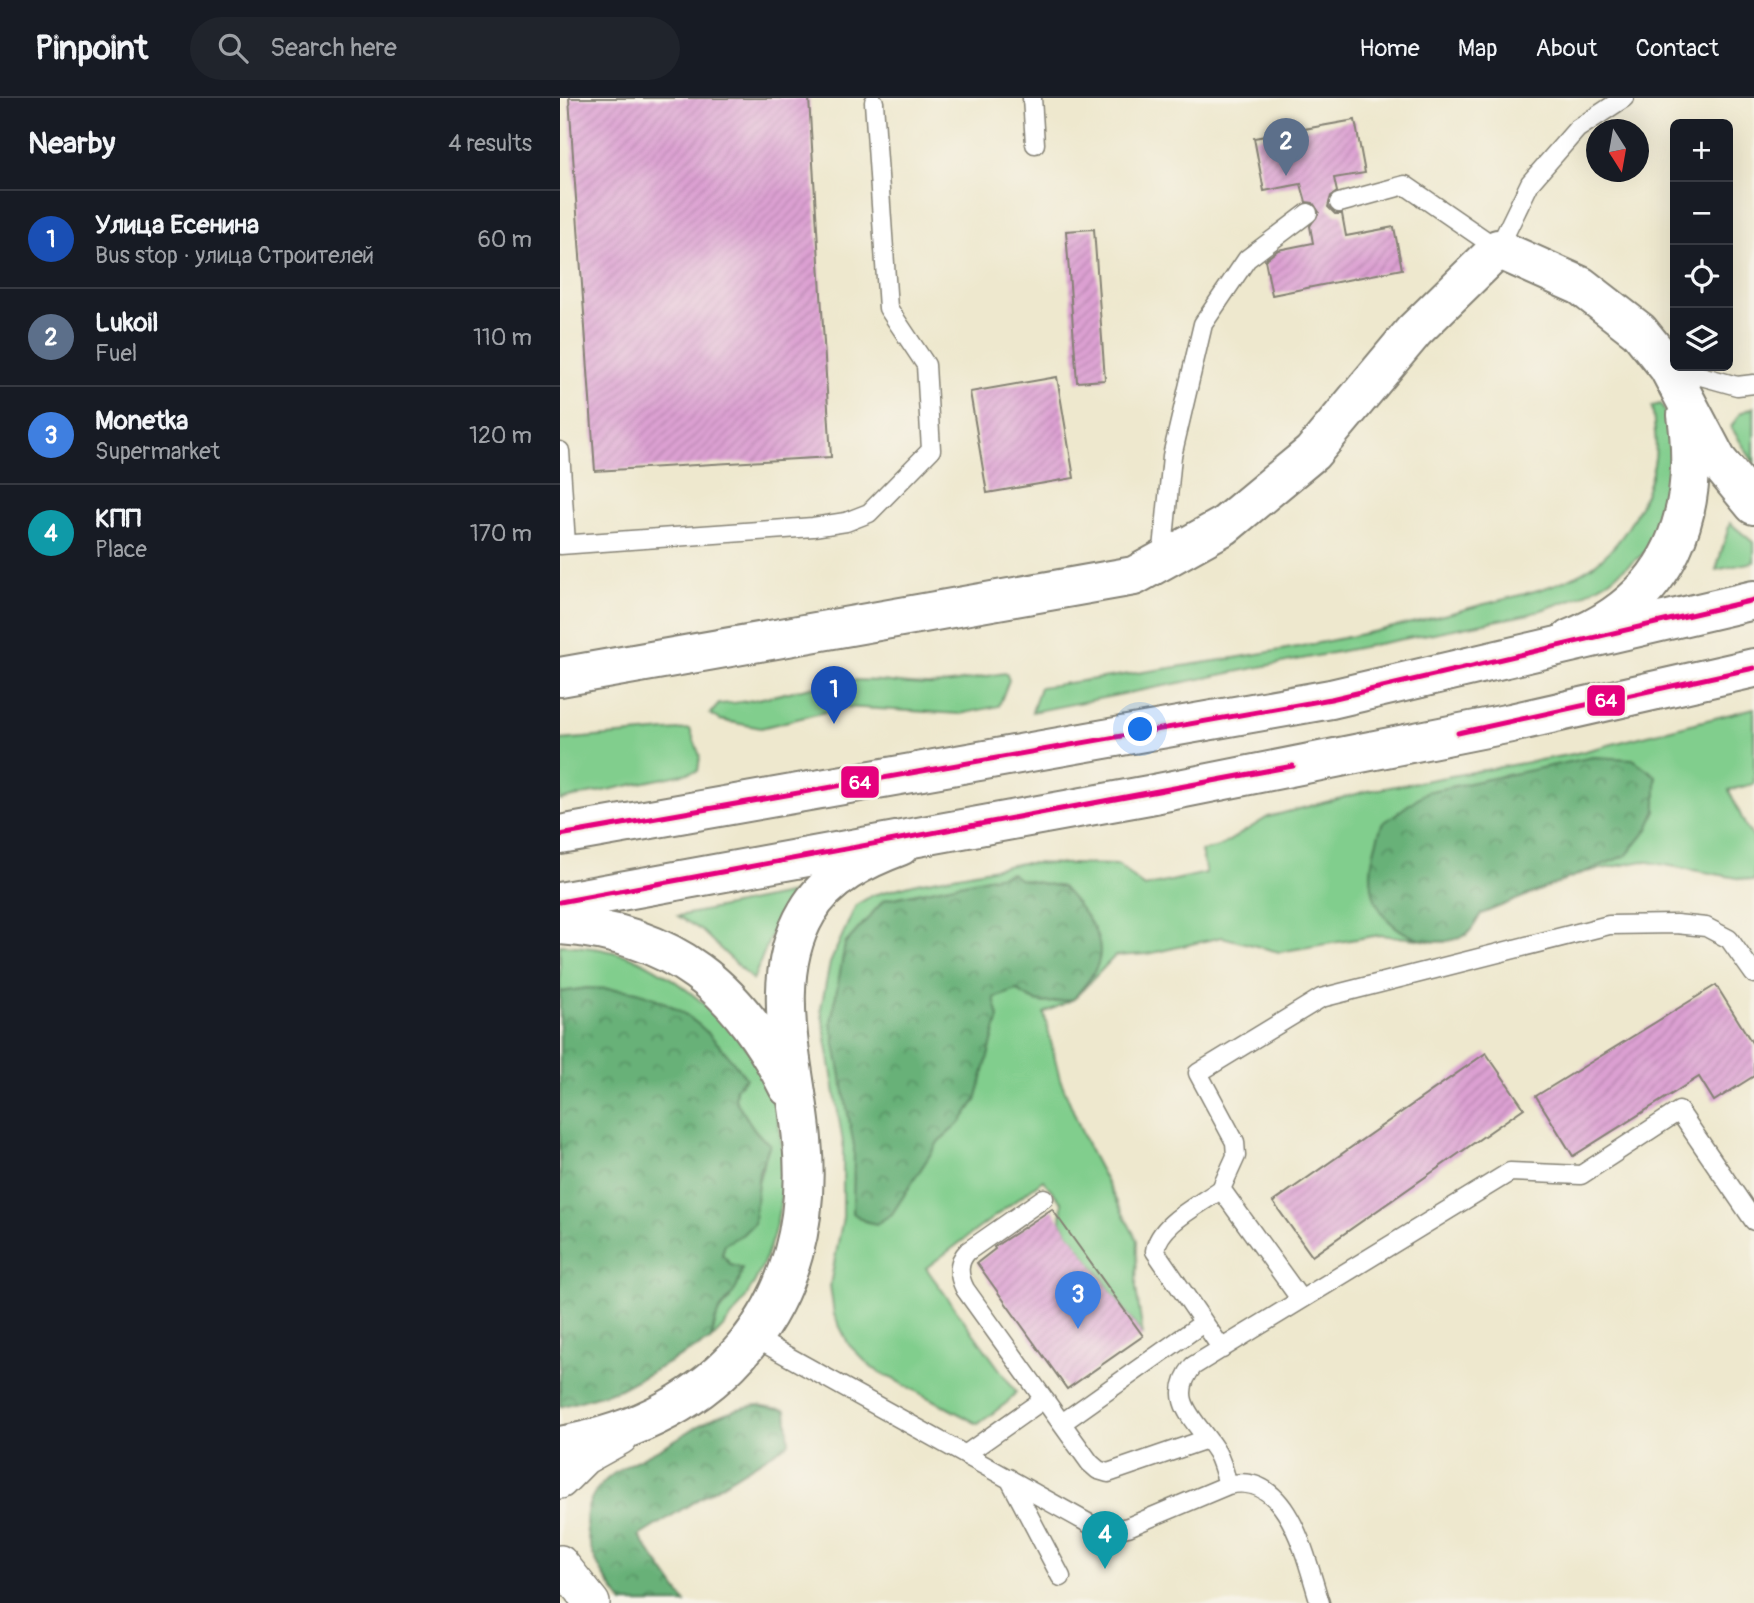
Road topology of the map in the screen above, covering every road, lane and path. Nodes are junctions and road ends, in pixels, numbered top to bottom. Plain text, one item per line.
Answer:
1 (1032, 98) edge
2 (1624, 98) edge
3 (874, 102) dead end
4 (1035, 144) dead end
5 (1339, 203) dead end
6 (1308, 213) dead end
7 (1498, 249) junction
8 (1676, 382) junction
9 (1754, 384) edge
10 (560, 451) edge
11 (1754, 505) edge
12 (563, 545) edge
13 (1163, 560) junction
14 (1754, 600) edge
15 (1528, 655) junction
16 (1754, 668) edge
17 (560, 677) edge
18 (931, 834) junction
19 (560, 835) edge
20 (560, 902) edge
21 (560, 925) edge
22 (1754, 974) edge
23 (798, 1107) junction
24 (1221, 1189) junction
25 (1044, 1198) dead end
26 (1754, 1221) edge
27 (1301, 1300) junction
28 (1203, 1323) junction
29 (753, 1337) junction
30 (1222, 1349) junction
31 (1044, 1399) junction
32 (1062, 1423) junction
33 (645, 1424) junction
34 (1207, 1439) junction
35 (560, 1446) edge
36 (967, 1454) junction
37 (1009, 1478) junction
38 (560, 1481) edge
39 (1228, 1485) junction
40 (560, 1563) edge
41 (1061, 1577) dead end
42 (592, 1603) edge
43 (1320, 1603) edge

1 - 4 lane
2 - 7 lane
3 - 12 lane
5 - 7 lane
6 - 13 lane
7 - 8 street
7 - 13 street
8 - 9 lane
8 - 11 street
8 - 15 street
10 - 12 lane
13 - 17 street
14 - 15 street
15 - 19 street
16 - 18 street
18 - 20 street
18 - 23 street
21 - 23 street
22 - 24 lane
23 - 29 street
24 - 27 lane
24 - 28 lane
25 - 31 lane
26 - 27 lane
27 - 30 lane
28 - 30 lane
28 - 32 lane
29 - 33 street
29 - 36 lane
30 - 34 lane
31 - 32 lane
31 - 36 lane
32 - 34 lane
33 - 35 street
33 - 38 street
34 - 39 lane
36 - 37 lane
37 - 39 lane
37 - 41 lane
39 - 43 lane
40 - 42 street

